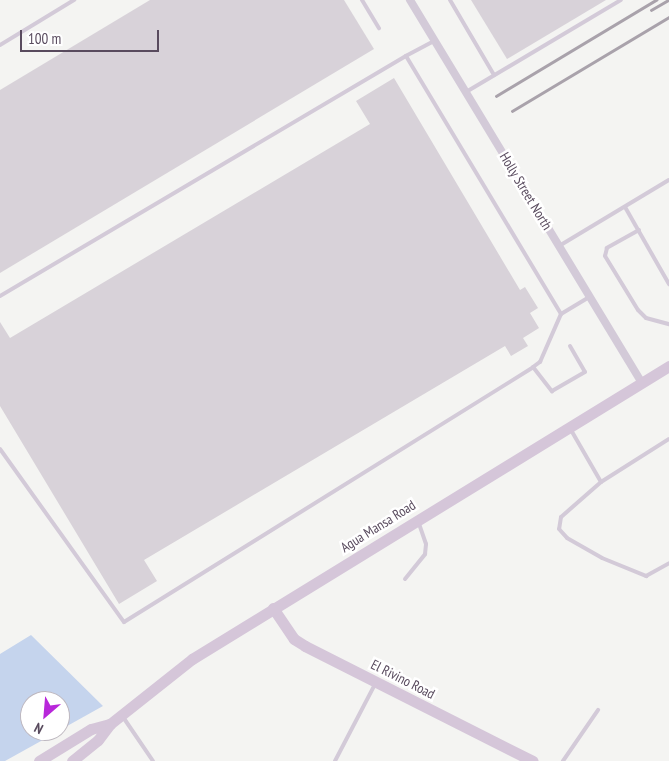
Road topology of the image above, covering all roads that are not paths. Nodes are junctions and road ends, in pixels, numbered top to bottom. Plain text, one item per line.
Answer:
1 (74, 0) edge
2 (362, 0) edge
3 (410, 0) edge
4 (450, 0) edge
5 (621, 0) edge
6 (380, 28) dead end
7 (435, 40) junction
8 (0, 45) edge
9 (406, 56) junction
10 (494, 75) junction
11 (466, 92) junction
12 (669, 180) edge
13 (625, 206) junction
14 (639, 230) junction
15 (559, 246) junction
16 (669, 284) edge
17 (0, 296) edge
18 (590, 297) junction
19 (561, 314) junction
20 (669, 324) edge
21 (570, 346) dead end
22 (669, 366) edge
23 (533, 367) junction
24 (641, 382) junction
25 (570, 428) junction
26 (669, 439) edge
27 (0, 450) edge
28 (602, 482) junction
29 (418, 519) junction
30 (669, 563) edge
31 (405, 579) dead end
32 (273, 608) junction
33 (376, 682) junction
34 (598, 710) dead end
35 (122, 715) junction
36 (110, 724) junction
37 (39, 761) edge
38 (72, 761) edge
39 (153, 761) edge
40 (335, 761) edge
41 (533, 761) edge
42 (562, 761) edge

1 - 8 lane
2 - 6 lane
3 - 7 street, Holly Street North
4 - 10 lane
5 - 10 lane
7 - 9 lane
7 - 11 street, Holly Street North
9 - 17 lane
9 - 19 lane
10 - 11 lane
11 - 15 street, Holly Street North
12 - 13 lane
13 - 14 lane
13 - 15 lane
14 - 16 lane
14 - 20 lane
15 - 18 street, Holly Street North
18 - 19 lane
18 - 24 street, Holly Street North
19 - 23 lane
21 - 23 lane
22 - 24 main road, Agua Mansa Road
23 - 27 lane
24 - 25 main road, Agua Mansa Road
25 - 28 lane
25 - 29 main road, Agua Mansa Road
26 - 28 lane
28 - 30 lane
29 - 31 lane
29 - 32 main road, Agua Mansa Road
32 - 33 main road, El Rivino Road
32 - 35 main road, Agua Mansa Road
33 - 40 lane
33 - 41 main road, El Rivino Road
34 - 42 lane
35 - 36 main road, Agua Mansa Road
35 - 39 lane
36 - 37 main road, Agua Mansa Road
36 - 38 main road, Agua Mansa Road

